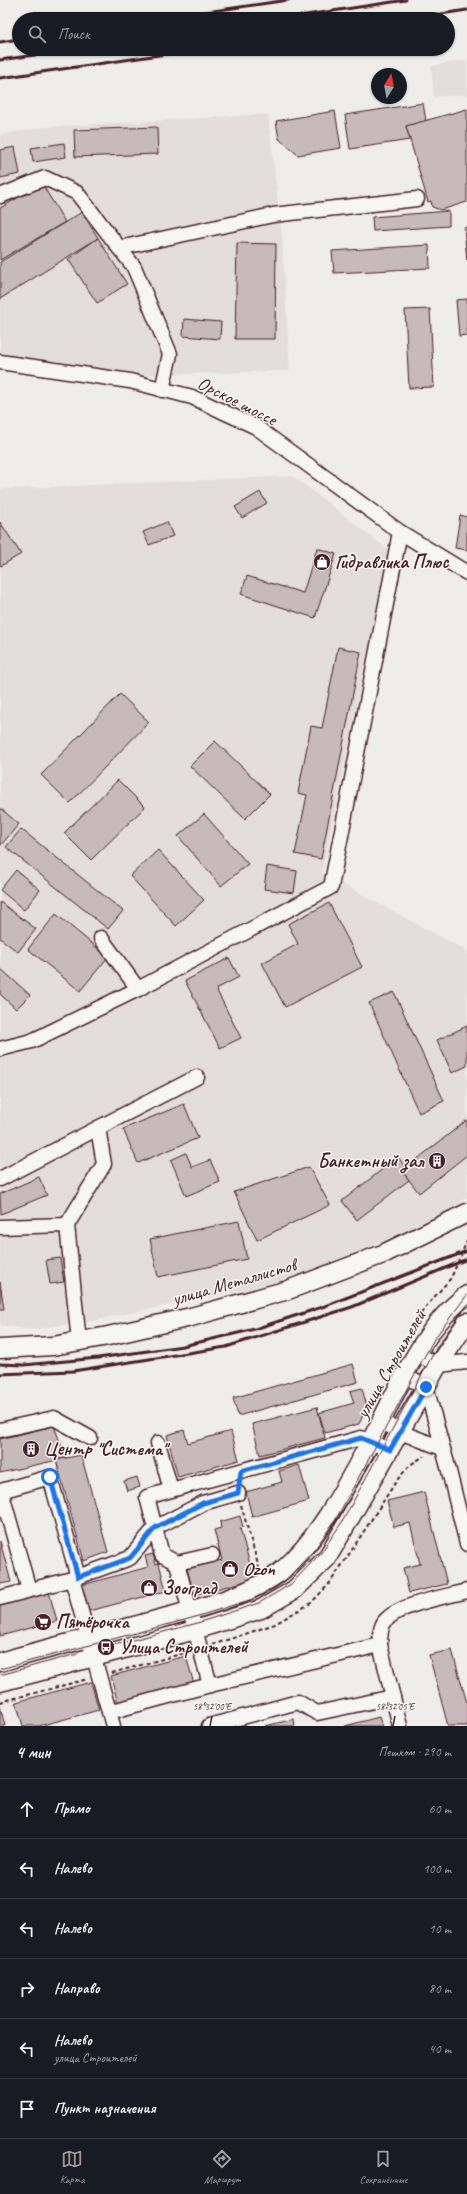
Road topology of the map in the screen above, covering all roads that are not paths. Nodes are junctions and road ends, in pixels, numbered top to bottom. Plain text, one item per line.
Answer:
1 (0, 196) edge
2 (417, 199) dead end
3 (119, 248) junction
4 (0, 362) edge
5 (162, 390) junction
6 (400, 532) junction
7 (467, 573) edge
8 (101, 938) dead end
9 (138, 989) junction
10 (0, 1049) edge
11 (197, 1077) dead end
12 (98, 1128) junction
13 (0, 1179) edge
14 (467, 1213) edge
15 (67, 1226) junction
16 (0, 1227) edge
17 (467, 1295) edge
18 (467, 1322) edge
19 (79, 1342) junction
20 (0, 1349) edge
21 (417, 1354) junction
22 (467, 1362) edge
23 (438, 1365) junction
24 (405, 1376) junction
25 (426, 1387) junction
26 (381, 1421) junction
27 (0, 1430) edge
28 (400, 1432) junction
29 (90, 1438) dead end
30 (158, 1443) dead end
31 (366, 1448) junction
32 (442, 1448) junction
33 (390, 1450) junction
34 (381, 1467) junction
35 (171, 1490) junction
36 (238, 1493) road end
37 (155, 1528) junction
38 (467, 1544) edge
39 (212, 1555) dead end
40 (177, 1563) junction
41 (75, 1578) junction
42 (29, 1590) junction
43 (467, 1591) edge
44 (0, 1598) edge
45 (190, 1611) junction
46 (195, 1630) junction
47 (88, 1638) junction
48 (380, 1645) junction
49 (94, 1657) junction
50 (0, 1662) edge
51 (0, 1682) edge
52 (210, 1685) junction
53 (393, 1697) junction
54 (109, 1712) junction
55 (112, 1726) edge
56 (209, 1726) edge
57 (400, 1726) edge

1 - 3 street
2 - 3 street
3 - 5 street
4 - 5 street, Орское шоссе
5 - 6 street, Орское шоссе
6 - 7 street, Орское шоссе
6 - 9 street
8 - 9 street
9 - 10 street
11 - 12 street
12 - 13 street
12 - 15 street
14 - 19 main road, улица Металлистов
15 - 16 street
15 - 19 street
17 - 21 main road, улица Строителей
18 - 23 main road
19 - 20 main road, улица Металлистов
21 - 23 street
21 - 24 main road, улица Строителей
22 - 23 street
23 - 25 main road
24 - 25 street
24 - 26 main road, улица Строителей
25 - 28 main road
25 - 32 street
26 - 28 street
26 - 31 main road, улица Строителей
27 - 29 street
28 - 32 street
28 - 33 main road
30 - 35 street
31 - 33 street
31 - 34 street
31 - 35 street
31 - 45 main road, улица Строителей
32 - 38 street
33 - 34 main road
34 - 46 main road
35 - 37 street
36 - 37 street
37 - 40 street
37 - 41 street
39 - 40 street
40 - 45 street
41 - 42 street
41 - 42 street
41 - 47 street
42 - 44 street
43 - 48 street
45 - 46 street
45 - 47 main road, улица Строителей
46 - 49 main road
46 - 52 street
47 - 49 street
47 - 50 main road, улица Строителей
48 - 52 street
48 - 53 street
49 - 51 main road
49 - 54 street
52 - 54 street
53 - 56 street
53 - 57 street
54 - 55 street

